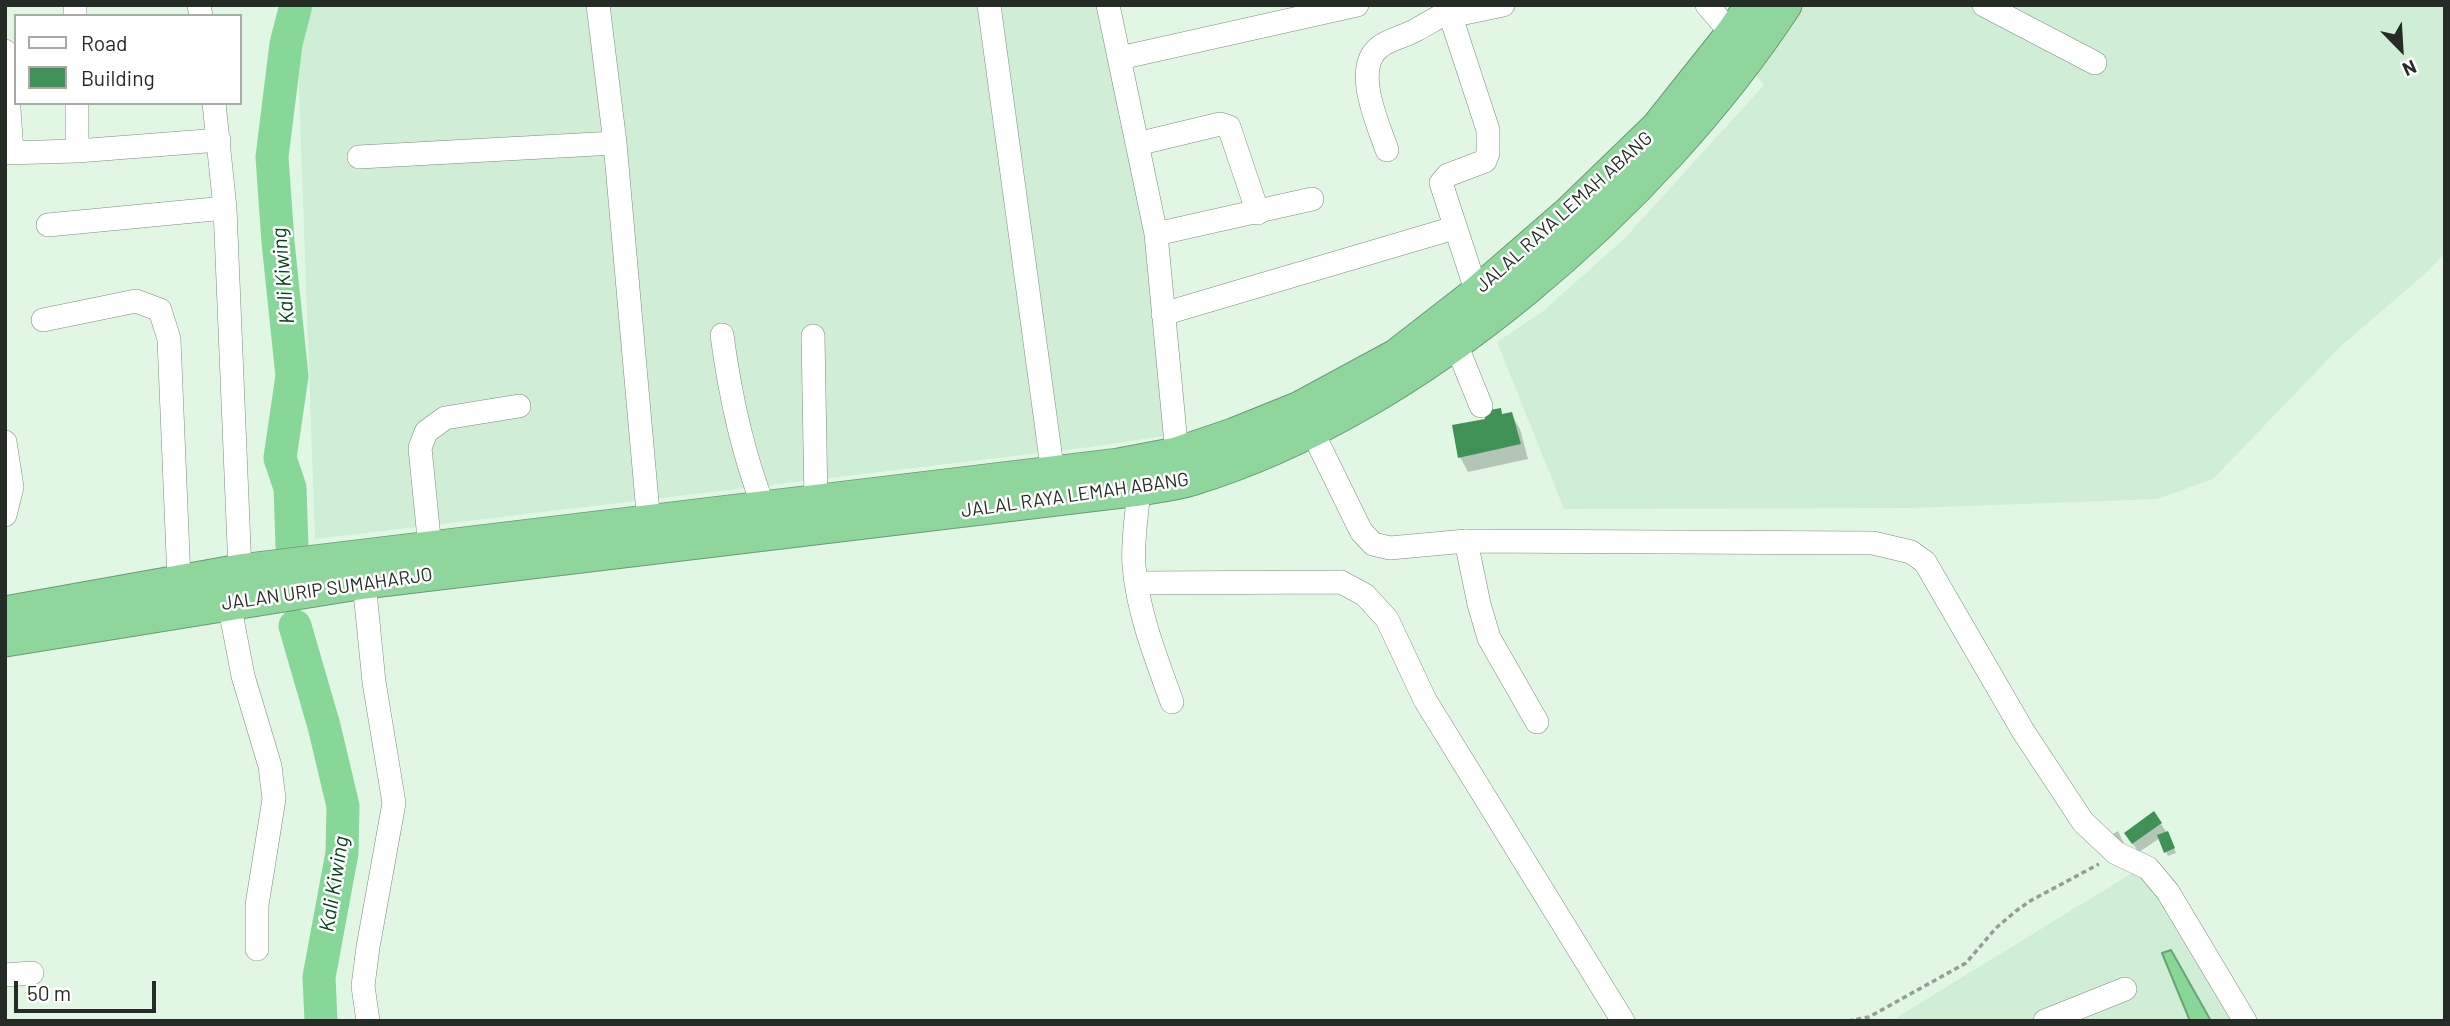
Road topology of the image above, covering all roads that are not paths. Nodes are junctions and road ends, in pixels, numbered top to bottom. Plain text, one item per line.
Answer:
1 (598, 5) edge
2 (989, 5) edge
3 (1108, 5) edge
4 (1357, 5) edge
5 (1503, 5) edge
6 (1707, 5) edge
7 (1752, 5) edge
8 (1786, 5) edge
9 (1984, 5) edge
10 (1448, 8) edge
11 (1732, 34) junction
12 (5, 51) edge
13 (1120, 58) junction
14 (2095, 63) dead end
15 (77, 105) edge
16 (214, 105) edge
17 (219, 140) junction
18 (615, 143) junction
19 (1137, 144) junction
20 (1387, 150) dead end
21 (77, 151) junction
22 (9, 152) edge
23 (359, 157) dead end
24 (1312, 199) dead end
25 (225, 208) junction
26 (1258, 213) junction
27 (48, 225) dead end
28 (1454, 228) junction
29 (1156, 234) junction
30 (1477, 293) junction
31 (1163, 314) junction
32 (43, 320) dead end
33 (722, 335) dead end
34 (813, 336) dead end
35 (1455, 342) junction
36 (519, 406) dead end
37 (1481, 406) dead end
38 (1312, 431) junction
39 (5, 442) edge
40 (1177, 454) junction
41 (1053, 474) junction
42 (1139, 489) junction
43 (816, 502) junction
44 (764, 508) junction
45 (5, 515) edge
46 (650, 534) junction
47 (1466, 541) junction
48 (430, 548) junction
49 (240, 571) junction
50 (179, 580) junction
51 (364, 582) junction
52 (1136, 583) junction
53 (229, 603) junction
54 (5, 613) edge
55 (5, 640) edge
56 (1172, 702) dead end
57 (1536, 722) dead end
58 (257, 949) dead end
59 (32, 973) dead end
60 (5, 975) edge
61 (2126, 989) dead end
62 (368, 1021) edge
63 (1623, 1021) edge
64 (2045, 1021) edge
65 (2245, 1021) edge

1 - 18 street
2 - 41 street
3 - 13 street
4 - 13 street
5 - 10 street
6 - 11 street
7 - 11 highway, JALAL RAYA LEMAH ABANG
8 - 35 highway, JALAL RAYA LEMAH ABANG
9 - 14 street
10 - 20 street
10 - 28 street
11 - 30 highway, JALAL RAYA LEMAH ABANG
12 - 22 street
13 - 19 street
15 - 21 street
16 - 17 street
17 - 21 street
17 - 25 street
18 - 23 street
18 - 46 street
19 - 26 street
19 - 29 street
21 - 22 street
24 - 26 street
25 - 27 street
25 - 49 street
26 - 29 street
28 - 30 street
28 - 31 street
29 - 31 street
30 - 40 highway, JALAL RAYA LEMAH ABANG
31 - 40 street
32 - 50 street
33 - 44 street
34 - 43 street
35 - 37 street
35 - 38 highway, JALAL RAYA LEMAH ABANG
36 - 48 street
38 - 42 highway, JALAL RAYA LEMAH ABANG
38 - 47 street
39 - 45 street
40 - 41 highway, JALAL RAYA LEMAH ABANG
41 - 43 highway, JALAL RAYA LEMAH ABANG
42 - 46 highway, JALAL RAYA LEMAH ABANG
42 - 52 street
43 - 44 highway, JALAL RAYA LEMAH ABANG
44 - 46 highway, JALAL RAYA LEMAH ABANG
46 - 48 highway, JALAN URIP SUMAHARJO
46 - 51 highway, JALAN URIP SUMAHARJO
47 - 57 street
47 - 65 street
48 - 49 highway, JALAN URIP SUMAHARJO
49 - 50 highway, JALAN URIP SUMAHARJO
50 - 54 highway, JALAN URIP SUMAHARJO
51 - 53 highway, JALAN URIP SUMAHARJO
51 - 62 street
52 - 56 street
52 - 63 street
53 - 55 highway, JALAN URIP SUMAHARJO
53 - 58 street
59 - 60 street
61 - 64 street

